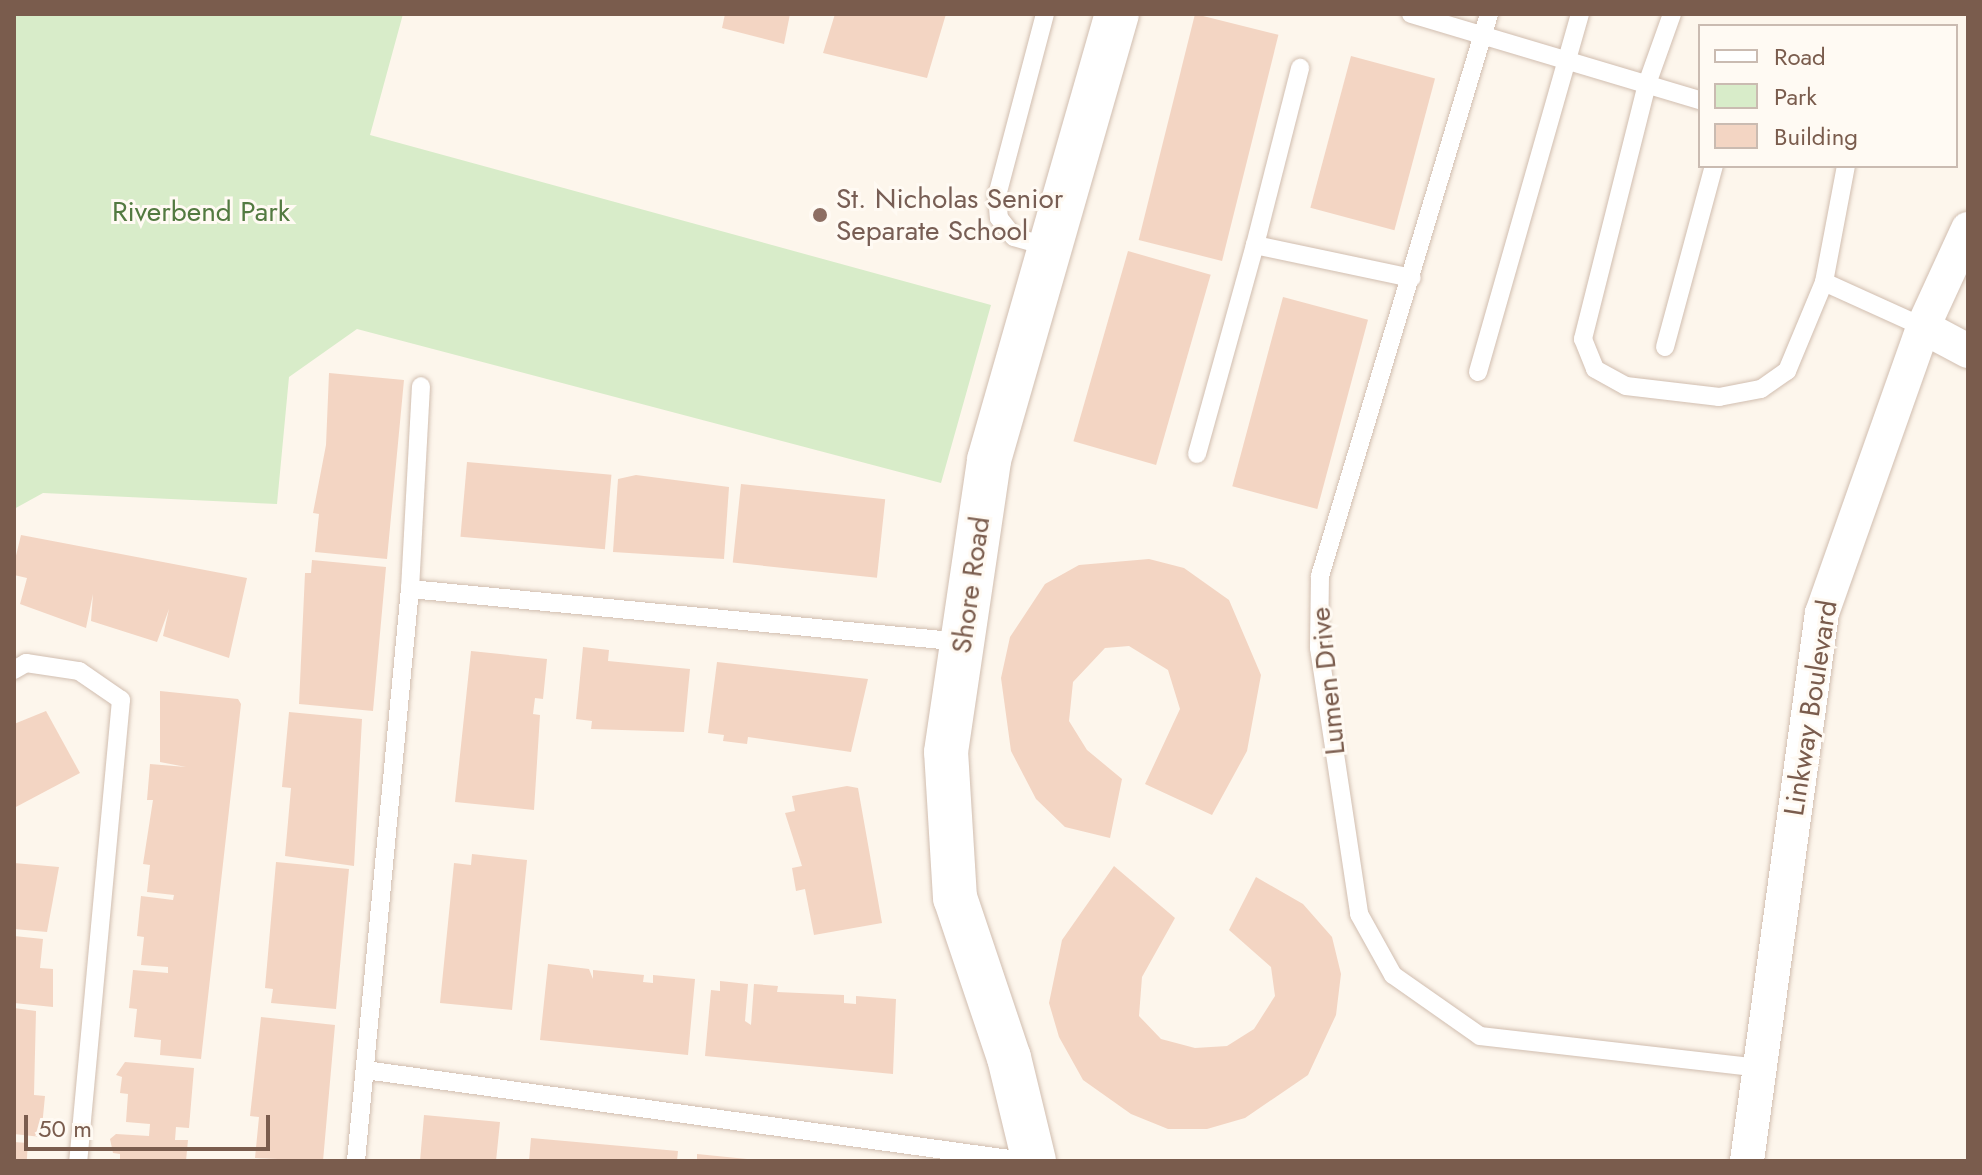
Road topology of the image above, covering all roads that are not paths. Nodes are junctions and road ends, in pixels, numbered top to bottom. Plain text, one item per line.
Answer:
1 (1045, 14) edge
2 (1117, 14) edge
3 (1411, 14) edge
4 (1489, 14) edge
5 (1580, 14) edge
6 (1672, 14) edge
7 (1483, 34) junction
8 (1567, 61) junction
9 (1300, 68) dead end
10 (1647, 84) junction
11 (1698, 99) edge
12 (1713, 168) edge
13 (1846, 168) edge
14 (1968, 229) edge
15 (1255, 245) junction
16 (1050, 247) junction
17 (1412, 278) junction
18 (1824, 282) junction
19 (1923, 327) junction
20 (1665, 347) dead end
21 (1968, 351) edge
22 (1478, 372) dead end
23 (421, 386) dead end
24 (1197, 454) dead end
25 (410, 589) junction
26 (962, 642) junction
27 (14, 670) edge
28 (1759, 1068) junction
29 (365, 1070) junction
30 (881, 1141) junction
31 (78, 1161) edge
32 (356, 1161) edge
33 (881, 1161) edge
34 (1024, 1161) edge
35 (1034, 1161) edge
36 (1747, 1161) edge

1 - 16 lane
2 - 16 street, Shore Road
3 - 7 lane
4 - 7 lane, Lumen Drive
5 - 8 lane
6 - 10 lane
7 - 8 lane
7 - 17 lane, Lumen Drive
8 - 10 lane
8 - 22 lane
9 - 15 lane
10 - 11 lane
10 - 18 lane
12 - 20 lane
13 - 18 lane
14 - 19 street, Linkway Boulevard
15 - 17 lane
15 - 24 lane
16 - 26 street, Shore Road
17 - 28 lane, Lumen Drive
18 - 19 lane
19 - 21 street
19 - 28 street, Linkway Boulevard
23 - 25 lane
25 - 26 lane
25 - 29 lane
26 - 35 street, Shore Road
27 - 31 lane
28 - 36 street, Linkway Boulevard
29 - 30 lane
29 - 32 lane
30 - 33 lane
30 - 34 lane

